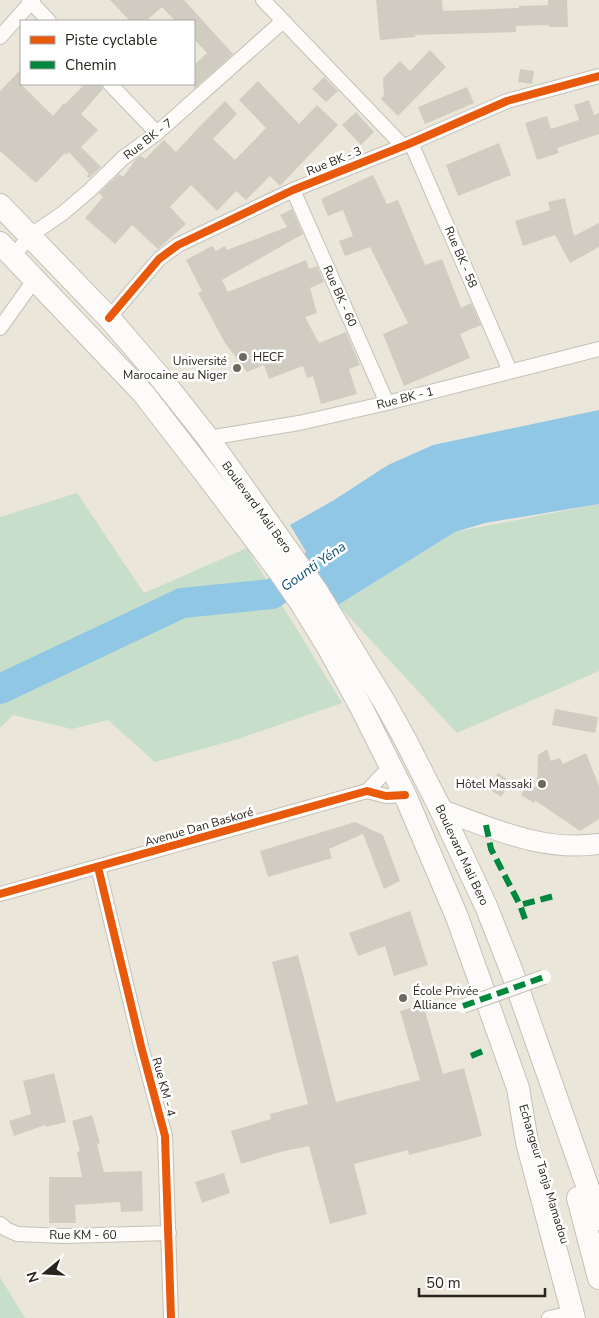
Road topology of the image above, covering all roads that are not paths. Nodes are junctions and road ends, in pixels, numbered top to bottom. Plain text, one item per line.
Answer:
1 (263, 0) edge
2 (31, 1) edge
3 (48, 20) edge
4 (283, 21) junction
5 (0, 37) edge
6 (598, 79) edge
7 (111, 85) edge
8 (157, 133) junction
9 (407, 144) junction
10 (293, 190) junction
11 (0, 205) edge
12 (31, 235) junction
13 (6, 249) edge
14 (35, 279) junction
15 (109, 318) junction
16 (0, 328) edge
17 (599, 349) edge
18 (510, 371) junction
19 (387, 403) junction
20 (208, 438) junction
21 (287, 565) junction
22 (308, 596) junction
23 (391, 766) junction
24 (367, 791) junction
25 (405, 795) junction
26 (441, 810) junction
27 (599, 844) edge
28 (98, 866) junction
29 (0, 894) edge
30 (544, 977) dead end
31 (463, 1006) dead end
32 (550, 1080) junction
33 (518, 1088) junction
34 (599, 1219) edge
35 (0, 1224) edge
36 (169, 1233) junction
37 (599, 1278) edge
38 (577, 1316) edge
39 (171, 1318) edge
40 (550, 1318) edge

1 - 4 street, Rue BK - 58
2 - 3 street
2 - 5 street
4 - 8 street, Rue BK - 7
4 - 9 street, Rue BK - 58
6 - 9 street, Rue BK - 3
7 - 8 street
8 - 12 street, Rue BK - 7
9 - 10 street, Rue BK - 3
9 - 18 street, Rue BK - 58
10 - 15 street, Rue BK - 3
10 - 19 street, Rue BK - 60
11 - 12 main road, Boulevard Mali Bero
12 - 13 street, Rue BK - 7
12 - 15 main road, Boulevard Mali Bero
13 - 14 main road, Boulevard Mali Bero
14 - 16 street
14 - 21 main road, Boulevard Mali Bero
15 - 20 main road, Boulevard Mali Bero
17 - 18 street, Rue BK - 1
18 - 19 street, Rue BK - 1
19 - 20 street, Rue BK - 1
20 - 21 main road, Boulevard Mali Bero
21 - 22 main road, Boulevard Mali Bero
22 - 23 main road, Boulevard Mali Bero
22 - 26 main road, Boulevard Mali Bero
23 - 24 street
23 - 25 main road, Boulevard Mali Bero
24 - 25 street, Avenue Dan Baskoré
24 - 28 street, Avenue Dan Baskoré
25 - 33 main road, Boulevard Mali Bero
26 - 27 street
26 - 32 main road, Boulevard Mali Bero
28 - 29 street, Avenue Dan Baskoré
28 - 36 street, Rue KM - 4
30 - 31 street, bridge
32 - 34 main road, Boulevard Mali Bero
32 - 37 main road, Echangeur Tanja Mamadou
33 - 38 main road, Echangeur Tanja Mamadou
33 - 38 main road, Boulevard Mali Bero
35 - 36 street, Rue KM - 60
36 - 39 street, Rue KM - 4
38 - 40 street

